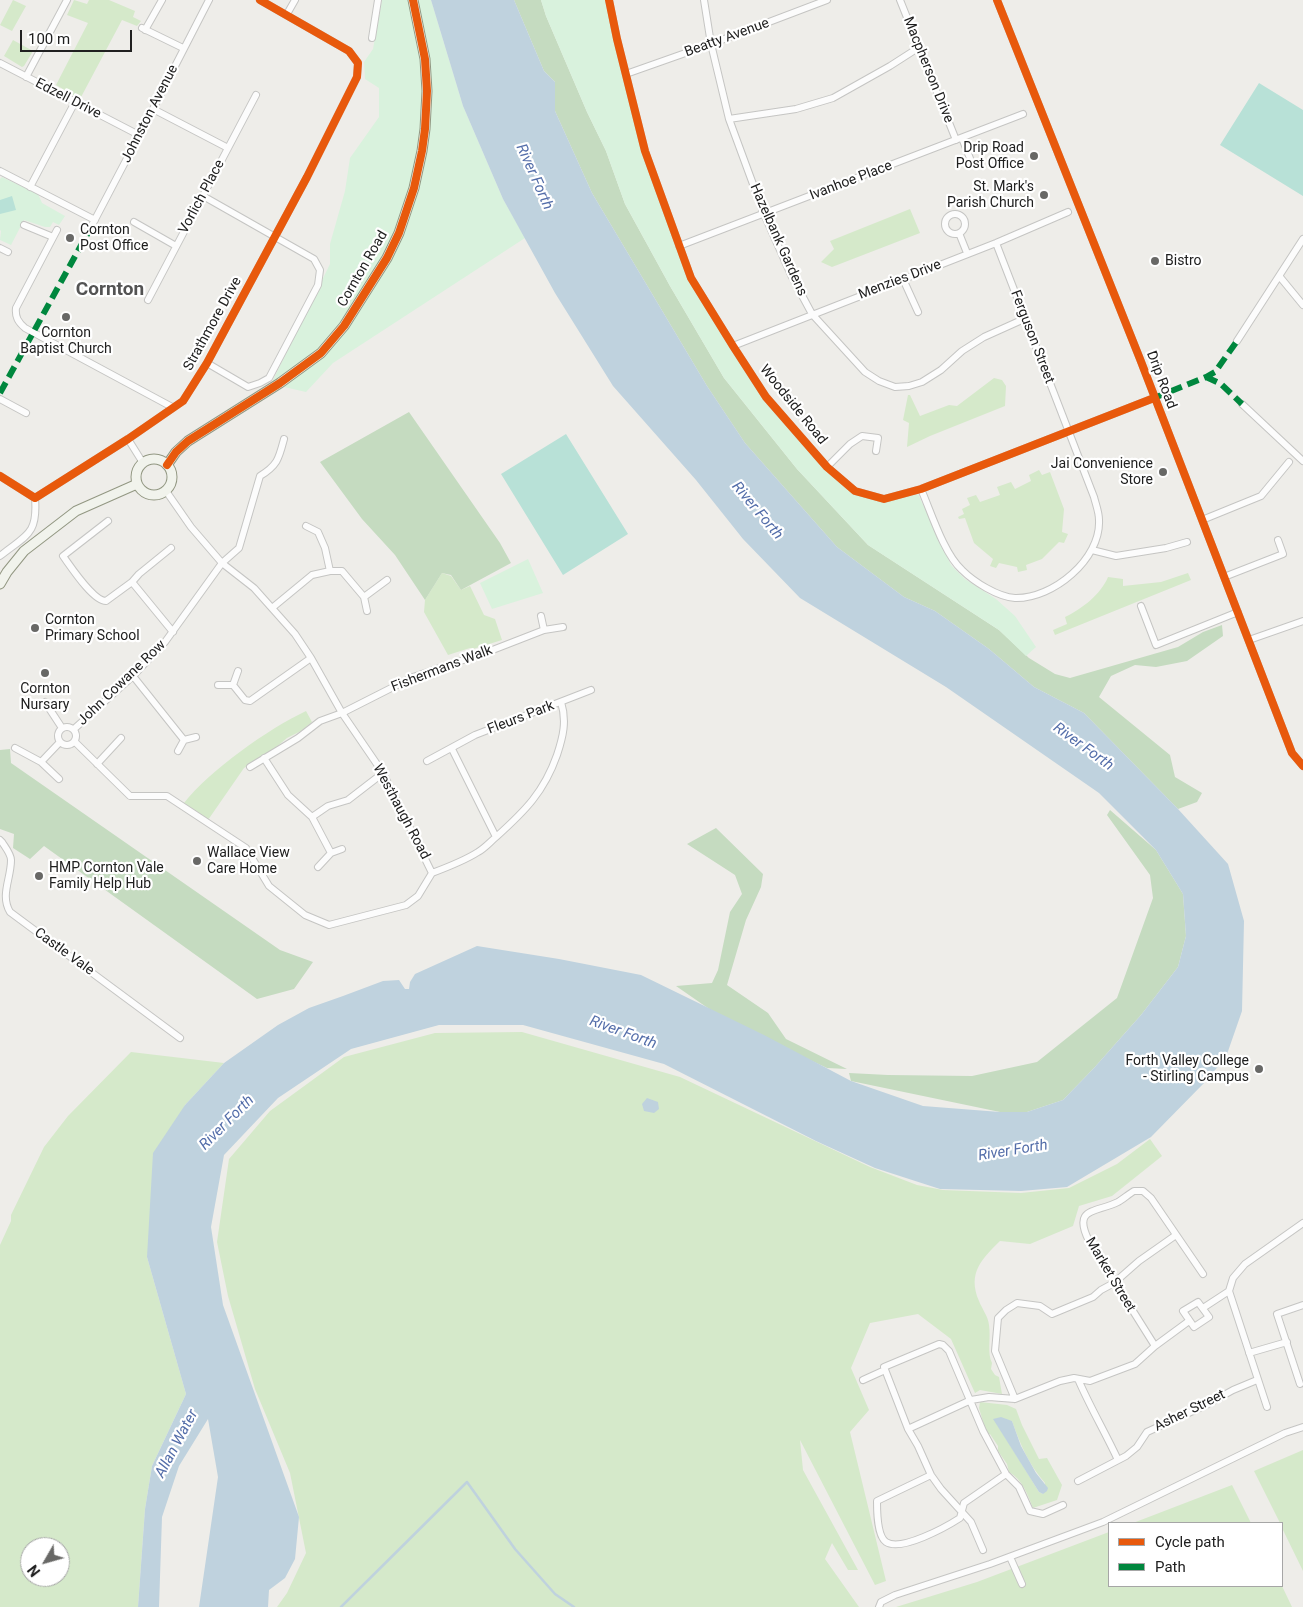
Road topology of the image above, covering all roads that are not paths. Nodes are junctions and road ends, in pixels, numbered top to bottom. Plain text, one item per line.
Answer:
1 (67, 0) edge
2 (162, 0) edge
3 (209, 0) edge
4 (260, 0) edge
5 (295, 0) edge
6 (378, 0) edge
7 (413, 0) edge
8 (609, 0) edge
9 (704, 0) edge
10 (827, 0) edge
11 (900, 0) edge
12 (997, 0) edge
13 (287, 14) junction
14 (372, 38) dead end
15 (711, 44) junction
16 (184, 48) junction
17 (918, 48) junction
18 (2, 64) edge
19 (0, 72) edge
20 (626, 74) junction
21 (26, 77) junction
22 (256, 95) dead end
23 (75, 102) junction
24 (153, 109) junction
25 (1023, 114) dead end
26 (729, 119) junction
27 (137, 134) junction
28 (959, 139) junction
29 (228, 148) junction
30 (971, 161) dead end
31 (0, 171) edge
32 (30, 187) junction
33 (203, 196) junction
34 (1068, 212) dead end
35 (764, 214) junction
36 (95, 220) junction
37 (134, 222) dead end
38 (24, 225) dead end
39 (90, 229) dead end
40 (57, 230) dead end
41 (959, 233) dead end
42 (53, 237) junction
43 (274, 237) junction
44 (1303, 239) edge
45 (996, 243) junction
46 (176, 246) junction
47 (679, 246) junction
48 (0, 248) edge
49 (8, 252) dead end
50 (967, 253) junction
51 (1280, 277) junction
52 (903, 279) junction
53 (148, 300) dead end
54 (1303, 305) edge
55 (918, 312) dead end
56 (812, 314) junction
57 (1024, 319) junction
58 (1238, 341) dead end
59 (732, 346) junction
60 (207, 362) junction
61 (0, 398) edge
62 (1154, 398) junction
63 (1242, 404) dead end
64 (172, 408) junction
65 (26, 413) dead end
66 (1068, 431) junction
67 (284, 438) dead end
68 (128, 439) junction
69 (876, 451) dead end
70 (1303, 461) edge
71 (1290, 462) dead end
72 (143, 463) junction
73 (167, 465) junction
74 (827, 467) junction
75 (0, 476) edge
76 (137, 484) junction
77 (921, 489) junction
78 (166, 491) junction
79 (35, 498) junction
80 (1202, 520) junction
81 (108, 521) dead end
82 (306, 526) dead end
83 (1278, 540) dead end
84 (1187, 542) dead end
85 (171, 548) dead end
86 (1092, 550) junction
87 (0, 556) edge
88 (222, 564) junction
89 (330, 571) junction
90 (1224, 577) junction
91 (387, 580) dead end
92 (132, 582) junction
93 (0, 584) edge
94 (364, 597) junction
95 (1140, 606) dead end
96 (272, 608) junction
97 (367, 611) dead end
98 (1238, 612) junction
99 (540, 616) dead end
100 (1303, 621) edge
101 (563, 627) dead end
102 (544, 630) junction
103 (173, 632) junction
104 (1250, 640) junction
105 (311, 658) junction
106 (238, 670) dead end
107 (133, 676) junction
108 (218, 685) dead end
109 (233, 685) junction
110 (591, 690) dead end
111 (46, 702) dead end
112 (561, 702) junction
113 (342, 712) junction
114 (62, 728) junction
115 (74, 729) junction
116 (196, 737) dead end
117 (121, 738) dead end
118 (184, 740) junction
119 (60, 742) junction
120 (75, 742) junction
121 (15, 748) dead end
122 (452, 749) junction
123 (178, 752) dead end
124 (264, 758) junction
125 (427, 761) dead end
126 (41, 762) junction
127 (97, 764) junction
128 (1303, 766) edge
129 (250, 767) dead end
130 (384, 773) junction
131 (59, 779) dead end
132 (312, 817) junction
133 (496, 837) junction
134 (0, 840) edge
135 (342, 849) dead end
136 (331, 853) junction
137 (318, 867) dead end
138 (432, 873) junction
139 (180, 1038) dead end
140 (1303, 1224) edge
141 (1176, 1236) junction
142 (1203, 1274) dead end
143 (1114, 1283) junction
144 (1229, 1291) junction
145 (1303, 1306) edge
146 (1203, 1308) junction
147 (1189, 1321) junction
148 (1287, 1342) junction
149 (1154, 1346) junction
150 (1249, 1353) junction
151 (885, 1370) junction
152 (1078, 1379) junction
153 (863, 1380) dead end
154 (1257, 1380) junction
155 (1300, 1384) dead end
156 (971, 1400) junction
157 (1015, 1400) junction
158 (1267, 1407) dead end
159 (1303, 1427) edge
160 (908, 1429) junction
161 (1118, 1460) junction
162 (1006, 1474) junction
163 (931, 1475) junction
164 (1078, 1481) dead end
165 (1063, 1505) dead end
166 (962, 1512) junction
167 (983, 1550) dead end
168 (1010, 1556) junction
169 (1022, 1584) dead end
170 (879, 1607) edge

1 - 21 street
2 - 16 street
3 - 16 street, Johnston Avenue
4 - 13 street
5 - 13 street
6 - 14 street
7 - 73 main road, Cornton Road
8 - 20 street, Woodside Road
9 - 15 street, Hazelbank Gardens
10 - 15 street, Beatty Avenue
11 - 17 street, Macpherson Drive
12 - 62 street, Drip Road
13 - 43 street, Strathmore Drive
15 - 20 street, Beatty Avenue
15 - 26 street, Hazelbank Gardens
16 - 24 street, Johnston Avenue
17 - 26 street
17 - 28 street, Macpherson Drive
18 - 19 street
18 - 21 street, Edzell Drive
20 - 47 street, Woodside Road
21 - 23 street, Edzell Drive
22 - 29 street, Vorlich Place
23 - 27 street, Edzell Drive
23 - 32 street
24 - 27 street, Johnston Avenue
24 - 29 street
25 - 28 street, Ivanhoe Place
26 - 35 street, Hazelbank Gardens
27 - 36 street, Johnston Avenue
28 - 30 street, Macpherson Drive
28 - 35 street, Ivanhoe Place
29 - 33 street, Vorlich Place
31 - 32 street
32 - 36 street
33 - 43 street
33 - 46 street, Vorlich Place
34 - 45 street, Menzies Drive
35 - 47 street, Ivanhoe Place
35 - 56 street, Hazelbank Gardens
36 - 39 street, Johnston Avenue
37 - 46 street
38 - 42 street
40 - 42 street
41 - 50 street
42 - 64 street
43 - 60 street, Strathmore Drive
43 - 60 street
44 - 51 street
45 - 50 street, Menzies Drive
45 - 57 street, Ferguson Street
46 - 53 street, Vorlich Place
47 - 59 street, Woodside Road
48 - 49 street
50 - 52 street, Menzies Drive
51 - 54 street
51 - 58 street
52 - 55 street
52 - 56 street, Menzies Drive
56 - 57 street, Hazelbank Gardens
56 - 59 street, Menzies Drive
57 - 66 street, Ferguson Street
59 - 74 street, Woodside Road
60 - 64 street, Strathmore Drive
61 - 65 street
62 - 66 street, Woodside Road
62 - 80 street, Drip Road
63 - 70 street
64 - 68 street, Strathmore Drive
66 - 77 street, Woodside Road
66 - 86 street
67 - 88 street, John Cowane Row
68 - 72 street
68 - 79 street, Strathmore Drive
69 - 74 street
71 - 80 street
72 - 73 main road
72 - 76 main road
73 - 78 main road
74 - 77 street, Woodside Road
75 - 79 street
76 - 78 main road
76 - 93 main road
77 - 86 street
78 - 88 street, Westhaugh Road
79 - 87 street
80 - 90 street, Drip Road
81 - 92 street
82 - 89 street
83 - 90 street
84 - 86 street
85 - 92 street
88 - 96 street, Westhaugh Road
88 - 103 street, John Cowane Row
89 - 94 street
89 - 96 street
90 - 98 street, Drip Road
91 - 94 street
92 - 103 street
94 - 97 street
95 - 98 street
96 - 105 street, Westhaugh Road
98 - 104 street, Drip Road
99 - 102 street
100 - 104 street
101 - 102 street, Fishermans Walk
102 - 113 street, Fishermans Walk
103 - 107 street, John Cowane Row
104 - 128 street, Drip Road
105 - 109 street
105 - 113 street, Westhaugh Road
106 - 109 street
107 - 115 street, John Cowane Row
107 - 118 street
108 - 109 street
110 - 112 street, Fleurs Park
111 - 114 street
112 - 122 street, Fleurs Park
112 - 133 street
113 - 124 street, Fishermans Walk
113 - 130 street, Westhaugh Road
114 - 115 street
114 - 119 street
115 - 120 street
116 - 118 street
117 - 127 street
118 - 123 street
119 - 120 street
119 - 126 street
120 - 127 street
121 - 126 street
122 - 125 street, Fleurs Park
122 - 133 street
124 - 129 street, Fishermans Walk
124 - 132 street
126 - 131 street
127 - 138 street, Westhaugh Road
130 - 132 street
130 - 138 street, Westhaugh Road
132 - 136 street
133 - 138 street
134 - 139 street, Castle Vale
135 - 136 street
136 - 137 street
140 - 144 street
141 - 142 street, Market Street
141 - 143 street
141 - 143 street, Market Street
143 - 149 street, Market Street
143 - 157 street
144 - 146 street
144 - 150 street
145 - 148 street
146 - 147 street
146 - 147 street
147 - 149 street
148 - 150 street
148 - 155 street
149 - 152 street
150 - 154 street
151 - 153 street
151 - 156 street
151 - 160 street
152 - 157 street
152 - 161 street
154 - 158 street
154 - 161 street, Asher Street
156 - 157 street
156 - 160 street
156 - 162 street
159 - 168 street
160 - 163 street
161 - 164 street, Asher Street
162 - 165 street
162 - 166 street
163 - 166 street
163 - 166 street
166 - 167 street
168 - 169 street
168 - 170 street

